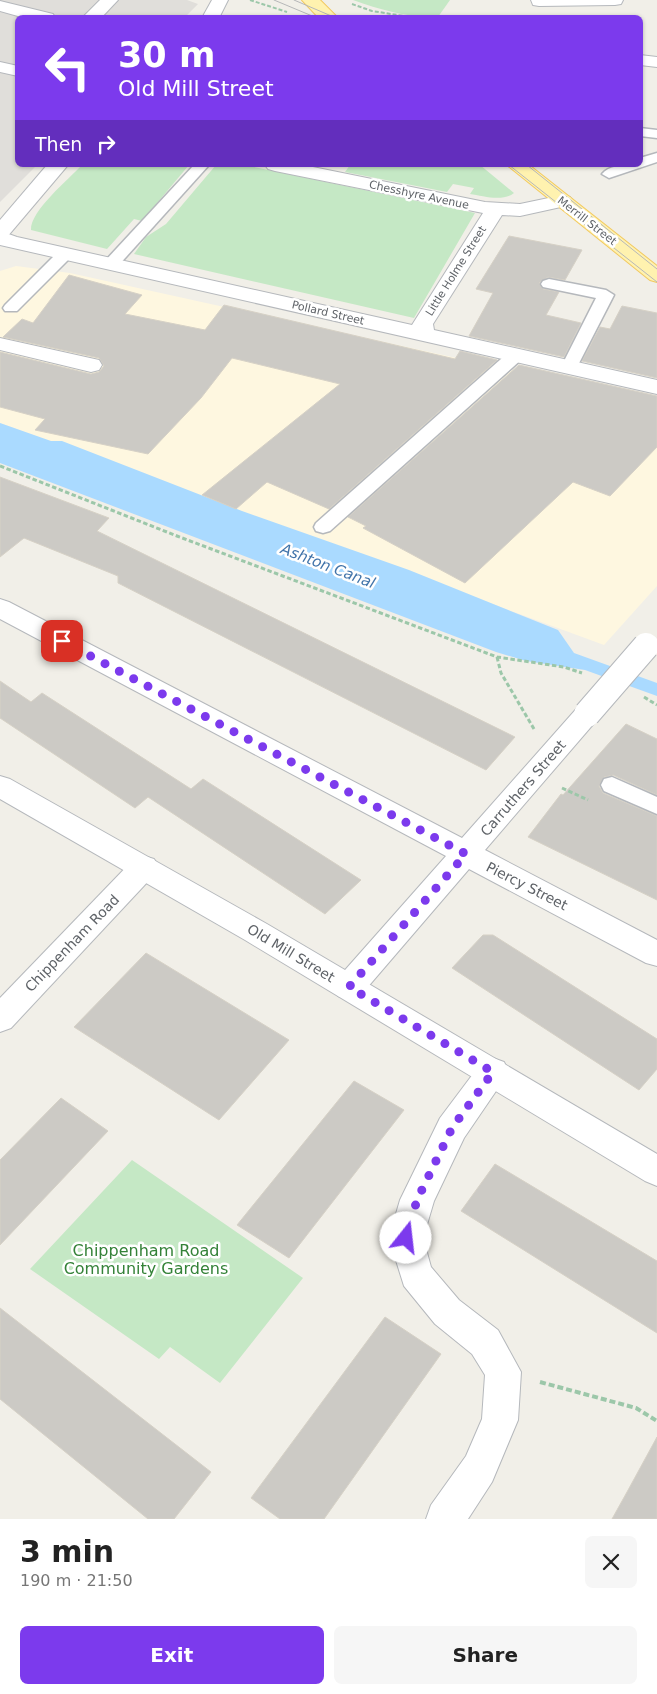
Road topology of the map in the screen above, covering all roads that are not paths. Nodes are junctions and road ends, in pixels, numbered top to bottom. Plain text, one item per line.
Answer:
1 (110, 0) edge
2 (220, 0) edge
3 (310, 0) edge
4 (615, 0) edge
5 (539, 1) edge
6 (0, 6) edge
7 (35, 15) edge
8 (93, 15) edge
9 (213, 15) edge
10 (327, 15) edge
11 (643, 60) edge
12 (657, 62) edge
13 (0, 67) edge
14 (15, 71) edge
15 (643, 132) edge
16 (657, 134) edge
17 (657, 157) edge
18 (643, 162) edge
19 (56, 167) edge
20 (200, 167) edge
21 (285, 167) edge
22 (520, 167) edge
23 (629, 167) edge
24 (610, 174) dead end
25 (563, 201) junction
26 (495, 210) junction
27 (0, 235) edge
28 (65, 254) junction
29 (111, 264) junction
30 (657, 276) edge
31 (549, 284) dead end
32 (11, 308) dead end
33 (424, 334) junction
34 (0, 344) edge
35 (516, 355) junction
36 (92, 365) dead end
37 (569, 367) junction
38 (657, 387) edge
39 (323, 527) dead end
40 (0, 608) edge
41 (652, 640) edge
42 (612, 785) dead end
43 (0, 786) edge
44 (657, 806) edge
45 (466, 854) junction
46 (144, 867) junction
47 (657, 954) edge
48 (349, 987) junction
49 (0, 1020) edge
50 (493, 1072) junction
51 (657, 1170) edge
52 (445, 1519) edge

1 - 8 street
2 - 9 street
3 - 10 main road
4 - 5 street
6 - 7 street
11 - 12 street
13 - 14 street
15 - 16 lane
17 - 18 lane
19 - 27 street
20 - 29 lane
21 - 26 street, Chesshyre Avenue
22 - 25 main road, Merrill Street
23 - 24 lane
25 - 26 street, Chesshyre Avenue
25 - 30 main road, Merrill Street
26 - 33 street, Little Holme Street
27 - 28 street, Pollard Street
28 - 29 street, Pollard Street
28 - 32 lane
29 - 33 street, Pollard Street
31 - 37 lane
33 - 35 street, Pollard Street
34 - 36 street
35 - 37 street, Pollard Street
35 - 39 lane
37 - 38 street, Pollard Street
40 - 45 street, Piercy Street
41 - 45 street, Carruthers Street, bridge
42 - 44 lane
43 - 46 street, Old Mill Street
45 - 47 street, Piercy Street
45 - 48 street, Carruthers Street
46 - 48 street, Old Mill Street
46 - 49 street, Chippenham Road
48 - 50 street, Old Mill Street
50 - 51 street, Old Mill Street
50 - 52 street

